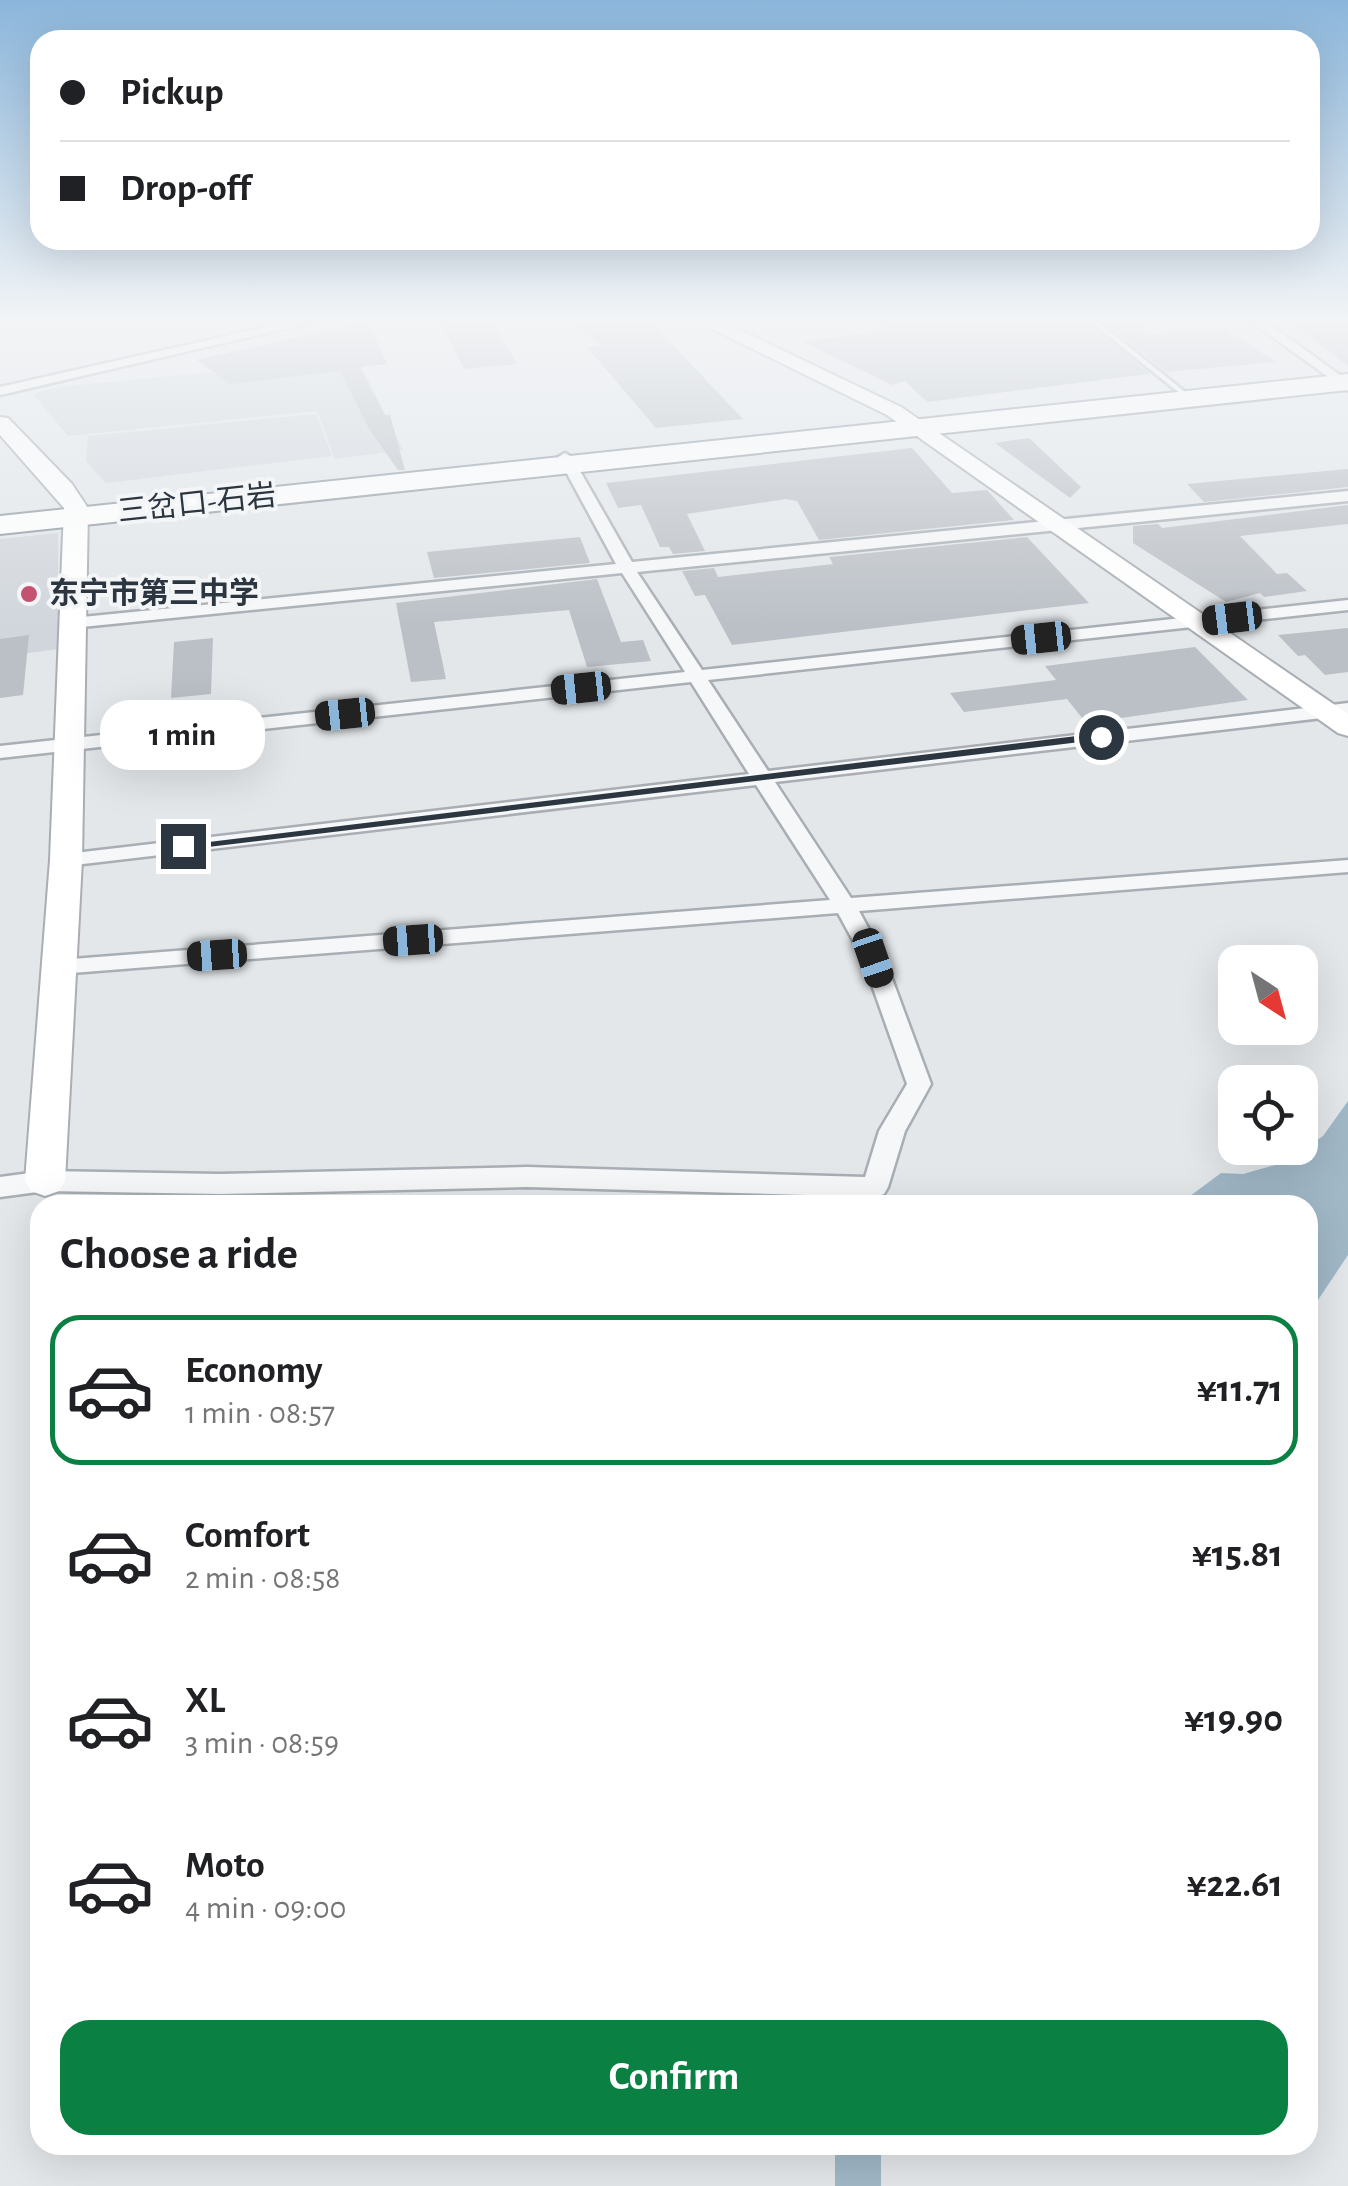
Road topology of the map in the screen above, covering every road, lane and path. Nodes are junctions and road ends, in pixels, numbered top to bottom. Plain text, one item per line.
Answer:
1 (0, 423) edge
2 (922, 423) edge
3 (923, 423) edge
4 (913, 424) junction
5 (568, 461) junction
6 (1348, 496) edge
7 (75, 512) junction
8 (0, 516) edge
9 (0, 525) edge
10 (1054, 525) junction
11 (626, 567) junction
12 (1348, 604) edge
13 (1193, 622) junction
14 (72, 623) junction
15 (699, 676) junction
16 (1336, 710) edge
17 (1348, 727) edge
18 (69, 743) junction
19 (0, 752) edge
20 (764, 776) junction
21 (66, 860) junction
22 (1348, 866) edge
23 (846, 908) junction
24 (60, 967) junction
25 (45, 1181) junction
26 (0, 1186) edge

1 - 7 street
2 - 4 highway, 三岔口-石岩
3 - 4 highway, 三岔口-石岩
4 - 5 highway, 三岔口-石岩
4 - 10 street
5 - 7 highway, 三岔口-石岩
5 - 11 street
6 - 10 street
7 - 8 highway, 三岔口-石岩
7 - 9 highway, 三岔口-石岩
7 - 14 street
10 - 11 street
10 - 13 street
11 - 14 street
11 - 15 street
12 - 13 street
13 - 15 street
13 - 16 street
14 - 18 street
15 - 18 street
15 - 20 street
16 - 17 street
16 - 20 street
18 - 19 street
18 - 21 street
20 - 21 street
20 - 23 street
21 - 24 street
22 - 23 street
23 - 24 street
23 - 25 street
24 - 25 street
25 - 26 street

